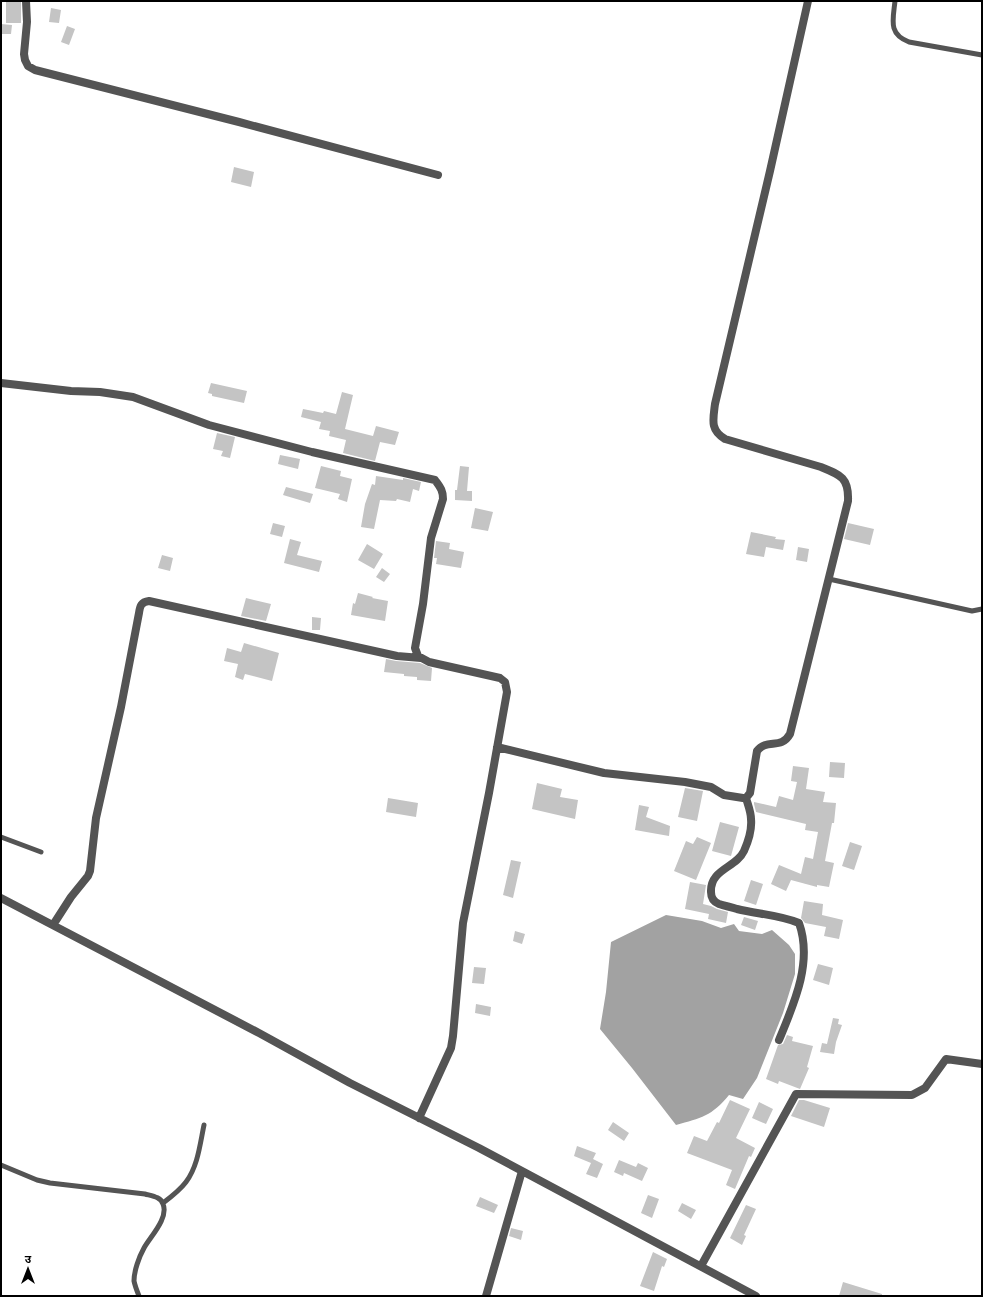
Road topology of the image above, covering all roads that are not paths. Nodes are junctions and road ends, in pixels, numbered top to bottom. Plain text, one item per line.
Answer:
1 (26, 1) edge
2 (808, 1) edge
3 (895, 1) edge
4 (982, 55) edge
5 (438, 175) dead end
6 (1, 383) edge
7 (829, 579) junction
8 (982, 609) edge
9 (421, 658) junction
10 (497, 748) junction
11 (746, 798) junction
12 (1, 837) edge
13 (41, 852) dead end
14 (1, 898) edge
15 (53, 925) junction
16 (779, 1040) dead end
17 (982, 1064) edge
18 (419, 1118) junction
19 (204, 1125) dead end
20 (1, 1165) edge
21 (522, 1171) junction
22 (163, 1204) junction
23 (701, 1266) junction
24 (139, 1296) edge
25 (486, 1296) edge
26 (756, 1296) edge

1 - 5 street
2 - 7 street
3 - 4 lane
6 - 9 street
7 - 8 lane
7 - 11 street
9 - 10 street
9 - 15 street
10 - 11 street
10 - 18 street
11 - 16 street
12 - 13 lane
14 - 15 street
15 - 18 street
17 - 23 street
18 - 21 street
19 - 22 lane
20 - 22 lane
21 - 23 street
21 - 25 street
22 - 24 lane
23 - 26 street

